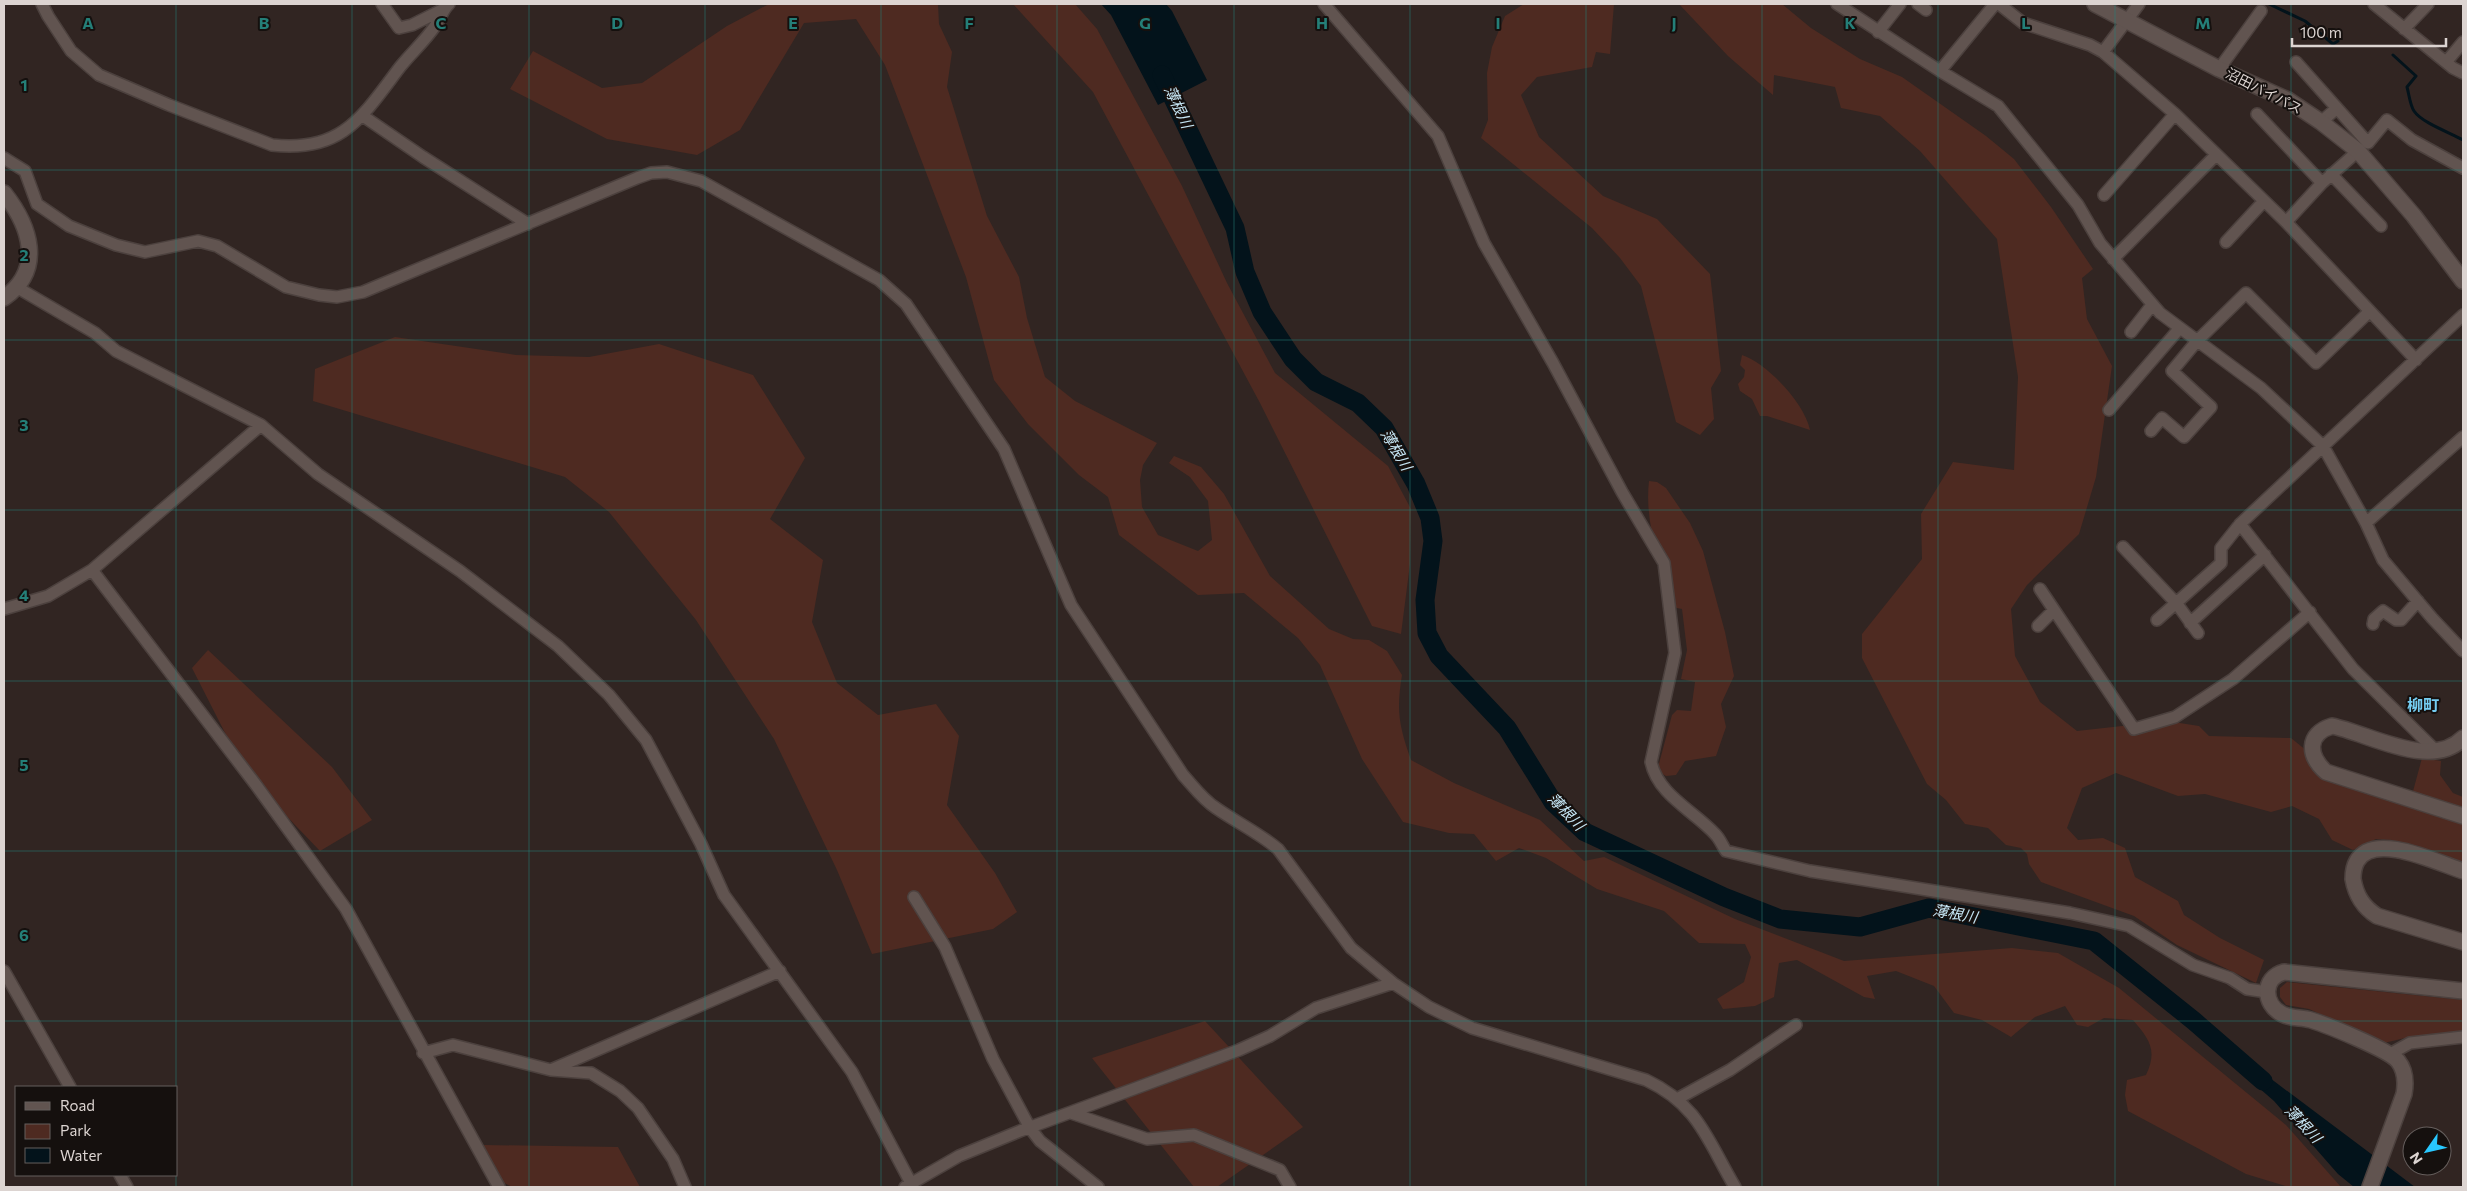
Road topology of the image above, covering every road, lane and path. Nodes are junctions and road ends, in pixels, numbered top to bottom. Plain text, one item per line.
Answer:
1 (42, 4) edge
2 (382, 4) edge
3 (1324, 4) edge
4 (1837, 4) edge
5 (1900, 4) edge
6 (1997, 4) edge
7 (2095, 4) edge
8 (2139, 4) edge
9 (2374, 4) edge
10 (2428, 4) edge
11 (446, 6) edge
12 (2261, 11) dead end
13 (2124, 20) junction
14 (2404, 29) junction
15 (1878, 32) junction
16 (2463, 42) edge
17 (2103, 52) junction
18 (2448, 61) junction
19 (2296, 62) dead end
20 (2219, 68) junction
21 (1940, 71) junction
22 (2463, 73) edge
23 (2337, 108) junction
24 (2176, 114) junction
25 (2257, 114) dead end
26 (363, 116) junction
27 (2322, 122) junction
28 (2358, 150) junction
29 (2216, 155) junction
30 (4, 158) edge
31 (2463, 168) edge
32 (2331, 174) junction
33 (2322, 184) junction
34 (4, 192) edge
35 (2104, 194) dead end
36 (2264, 201) junction
37 (2286, 222) junction
38 (528, 224) junction
39 (2381, 226) dead end
40 (2226, 242) dead end
41 (2112, 259) junction
42 (2463, 280) edge
43 (18, 288) junction
44 (4, 298) edge
45 (2152, 305) junction
46 (2369, 312) junction
47 (2463, 316) edge
48 (2178, 329) junction
49 (2131, 332) dead end
50 (2197, 341) junction
51 (2416, 360) junction
52 (2109, 410) dead end
53 (261, 425) junction
54 (2151, 431) dead end
55 (2463, 437) edge
56 (2323, 446) junction
57 (2366, 523) junction
58 (2240, 524) junction
59 (2122, 547) dead end
60 (2265, 555) junction
61 (92, 570) junction
62 (2040, 590) dead end
63 (2418, 601) junction
64 (2177, 604) junction
65 (4, 609) edge
66 (2054, 610) junction
67 (2310, 612) junction
68 (2157, 620) dead end
69 (2190, 623) junction
70 (2374, 624) dead end
71 (2038, 626) dead end
72 (2198, 633) dead end
73 (2463, 651) edge
74 (2463, 738) edge
75 (2435, 750) junction
76 (2463, 816) edge
77 (2463, 871) edge
78 (914, 898) dead end
79 (2463, 942) edge
80 (4, 971) edge
81 (780, 971) junction
82 (1393, 983) junction
83 (2463, 991) edge
84 (2267, 992) junction
85 (1796, 1025) dead end
86 (2463, 1038) edge
87 (423, 1053) junction
88 (2390, 1054) junction
89 (551, 1070) junction
90 (69, 1086) edge
91 (1678, 1099) junction
92 (1071, 1114) junction
93 (1030, 1128) junction
94 (121, 1176) edge
95 (909, 1186) edge
96 (127, 1187) edge
97 (499, 1187) edge
98 (685, 1187) edge
99 (1098, 1187) edge
100 (1290, 1187) edge
101 (1735, 1187) edge
102 (2370, 1187) edge

1 - 26 street
2 - 11 street
3 - 84 street
4 - 15 street
5 - 15 street
6 - 17 street
6 - 21 street
7 - 13 street, 沼田バイパス
8 - 13 street
9 - 14 street
10 - 14 street
11 - 26 street
12 - 20 street
13 - 17 street
13 - 20 street, 沼田バイパス
14 - 18 street
15 - 21 street
16 - 18 street
17 - 24 street
18 - 22 street
19 - 23 street
20 - 27 street, 沼田バイパス
21 - 41 street
23 - 27 street
23 - 31 street
24 - 29 street
24 - 35 street
25 - 33 street
26 - 38 street
27 - 28 street, 沼田バイパス
28 - 32 street
28 - 42 street, 沼田バイパス
29 - 36 street
29 - 41 street
30 - 38 street
32 - 33 street
32 - 39 street
33 - 37 street
34 - 43 street
36 - 37 street
36 - 40 street
37 - 46 street
38 - 82 street
41 - 45 street
43 - 44 street
43 - 53 street
45 - 48 street
45 - 49 street
46 - 50 street
46 - 51 street
47 - 51 street
48 - 50 street
48 - 52 street
50 - 54 street
50 - 56 street
51 - 56 street
53 - 61 street
53 - 81 street
55 - 57 street
56 - 57 street
56 - 58 street
57 - 63 street
58 - 60 street
58 - 64 street
59 - 64 street
60 - 67 street
60 - 69 street
61 - 65 street
61 - 87 street
62 - 66 street
63 - 70 street
63 - 73 street
64 - 68 street
64 - 69 street
66 - 67 street
66 - 71 street
67 - 75 street
69 - 72 street
74 - 75 street
75 - 76 street
77 - 79 street
78 - 93 street
80 - 90 street
81 - 89 street
81 - 95 street
82 - 91 street
82 - 92 street
83 - 84 street
84 - 88 street
85 - 91 street
86 - 88 street
87 - 89 street
87 - 97 street
88 - 102 street
89 - 98 street
91 - 101 street
92 - 93 street
92 - 100 street
93 - 95 street
93 - 99 street
94 - 96 street

